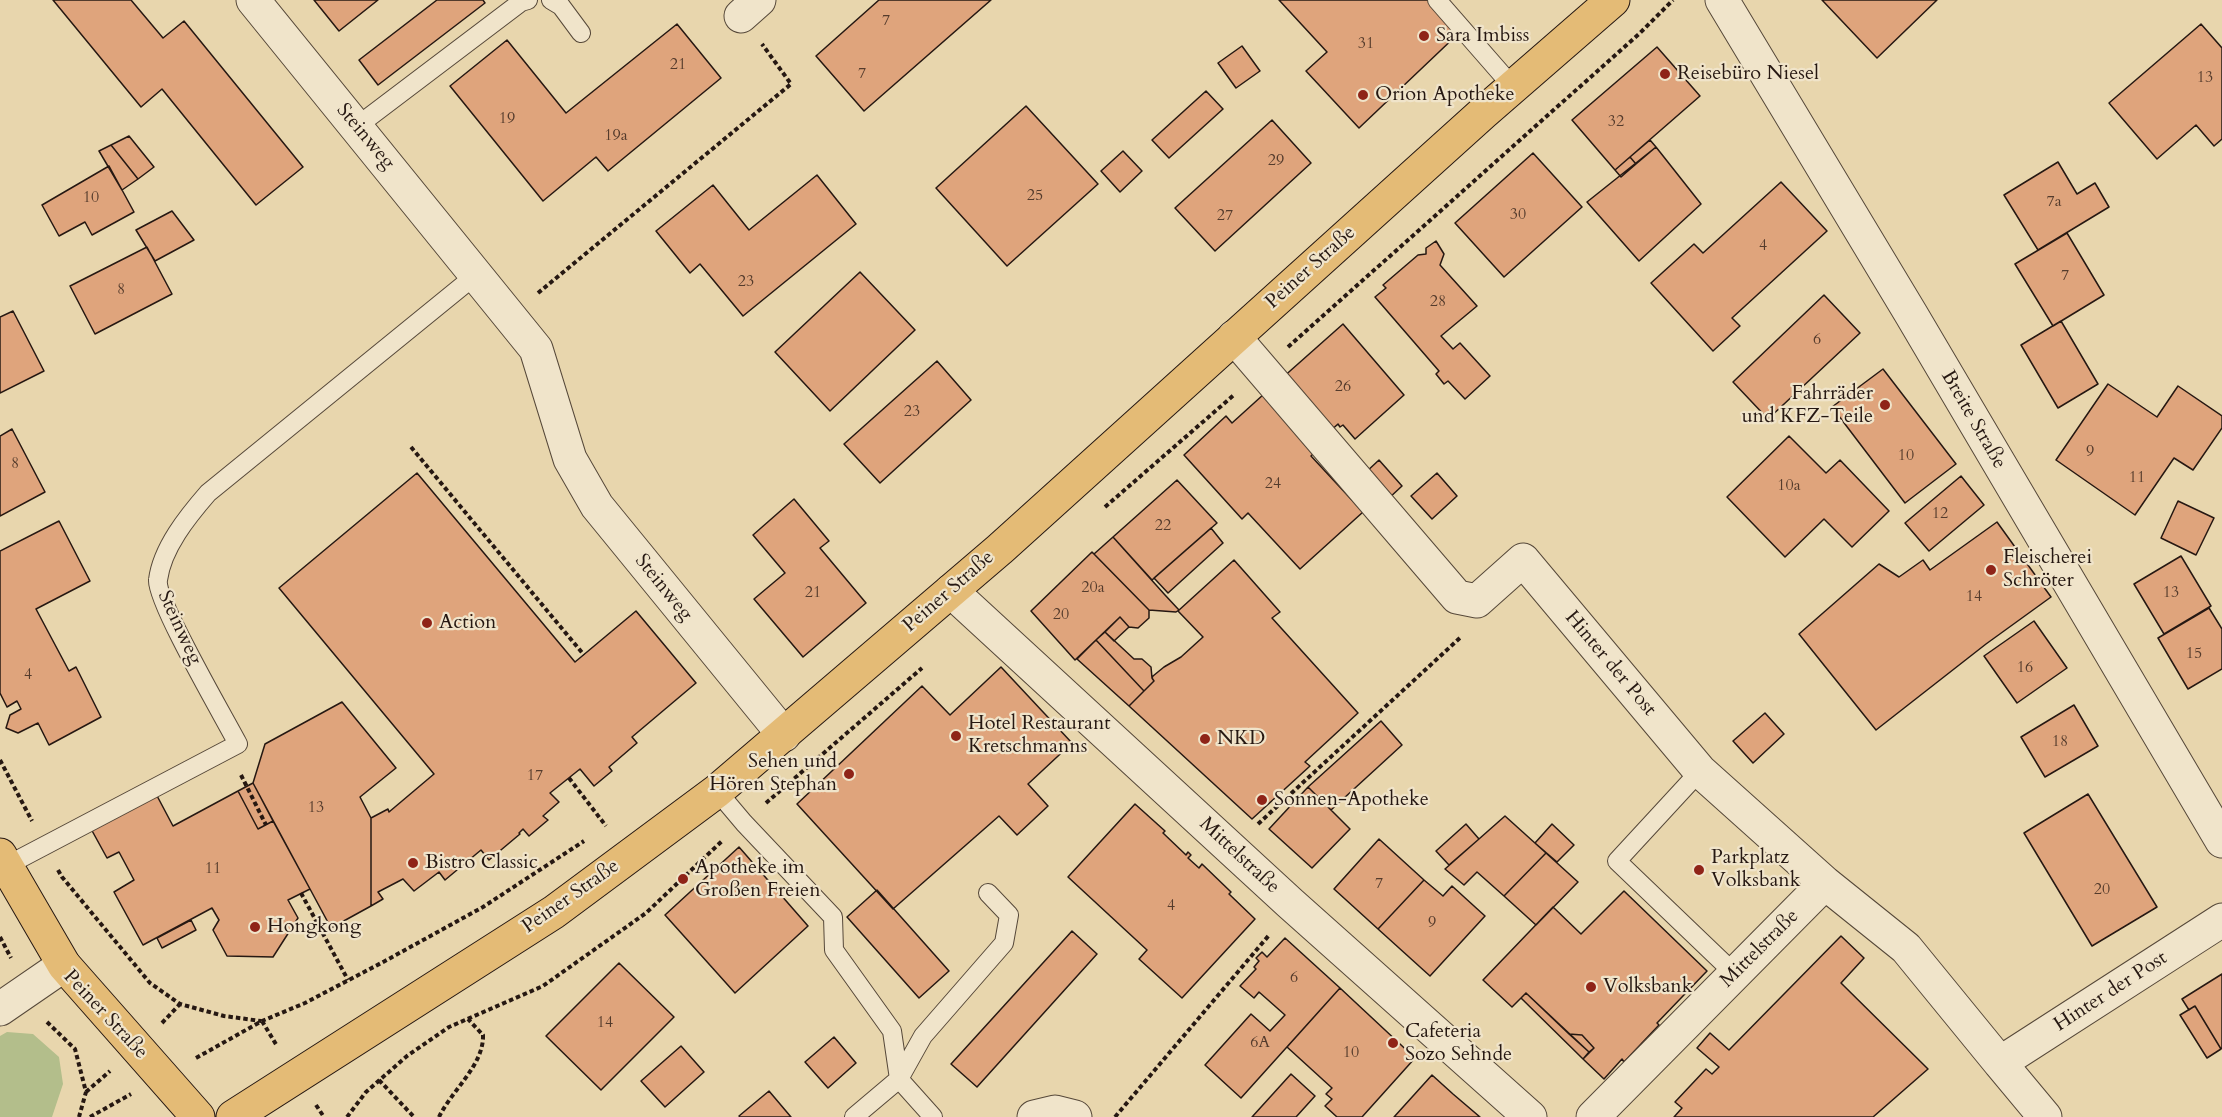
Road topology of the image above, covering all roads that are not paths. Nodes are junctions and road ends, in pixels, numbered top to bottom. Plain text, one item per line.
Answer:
1 (253, 0) edge
2 (528, 0) edge
3 (551, 0) edge
4 (1437, 0) edge
5 (1613, 0) edge
6 (1722, 0) edge
7 (581, 33) dead end
8 (1513, 87) junction
9 (356, 127) junction
10 (477, 274) junction
11 (1234, 337) junction
12 (951, 591) junction
13 (784, 735) junction
14 (1700, 771) junction
15 (717, 791) junction
16 (2222, 841) edge
17 (3, 861) edge
18 (1825, 883) junction
19 (988, 893) dead end
20 (2222, 920) edge
21 (64, 965) junction
22 (1735, 974) junction
23 (0, 1009) edge
24 (2000, 1063) junction
25 (899, 1079) junction
26 (198, 1117) edge
27 (232, 1117) edge
28 (854, 1117) edge
29 (933, 1117) edge
30 (1034, 1117) edge
31 (1075, 1117) edge
32 (1530, 1117) edge
33 (1593, 1117) edge
34 (2045, 1117) edge

1 - 9 street, Steinweg
2 - 9 lane
3 - 7 lane
4 - 8 lane
5 - 8 main road, Peiner Straße
6 - 16 street, Breite Straße
8 - 11 main road, Peiner Straße
9 - 10 street, Steinweg
10 - 13 street, Steinweg
10 - 17 lane, Steinweg
11 - 12 main road, Peiner Straße
11 - 14 street, Hinter der Post
12 - 13 main road, Peiner Straße
12 - 32 street, Mittelstraße
13 - 15 main road, Peiner Straße
14 - 18 street, Hinter der Post
14 - 22 lane
15 - 25 lane
15 - 27 main road, Peiner Straße
17 - 21 main road
18 - 22 street, Mittelstraße
18 - 24 street, Hinter der Post
19 - 25 lane
20 - 24 street, Hinter der Post
21 - 23 street, Peiner Straße
21 - 26 main road, Peiner Straße
22 - 33 street, Mittelstraße
24 - 34 street, Hinter der Post
25 - 28 lane
25 - 29 lane
30 - 31 street

